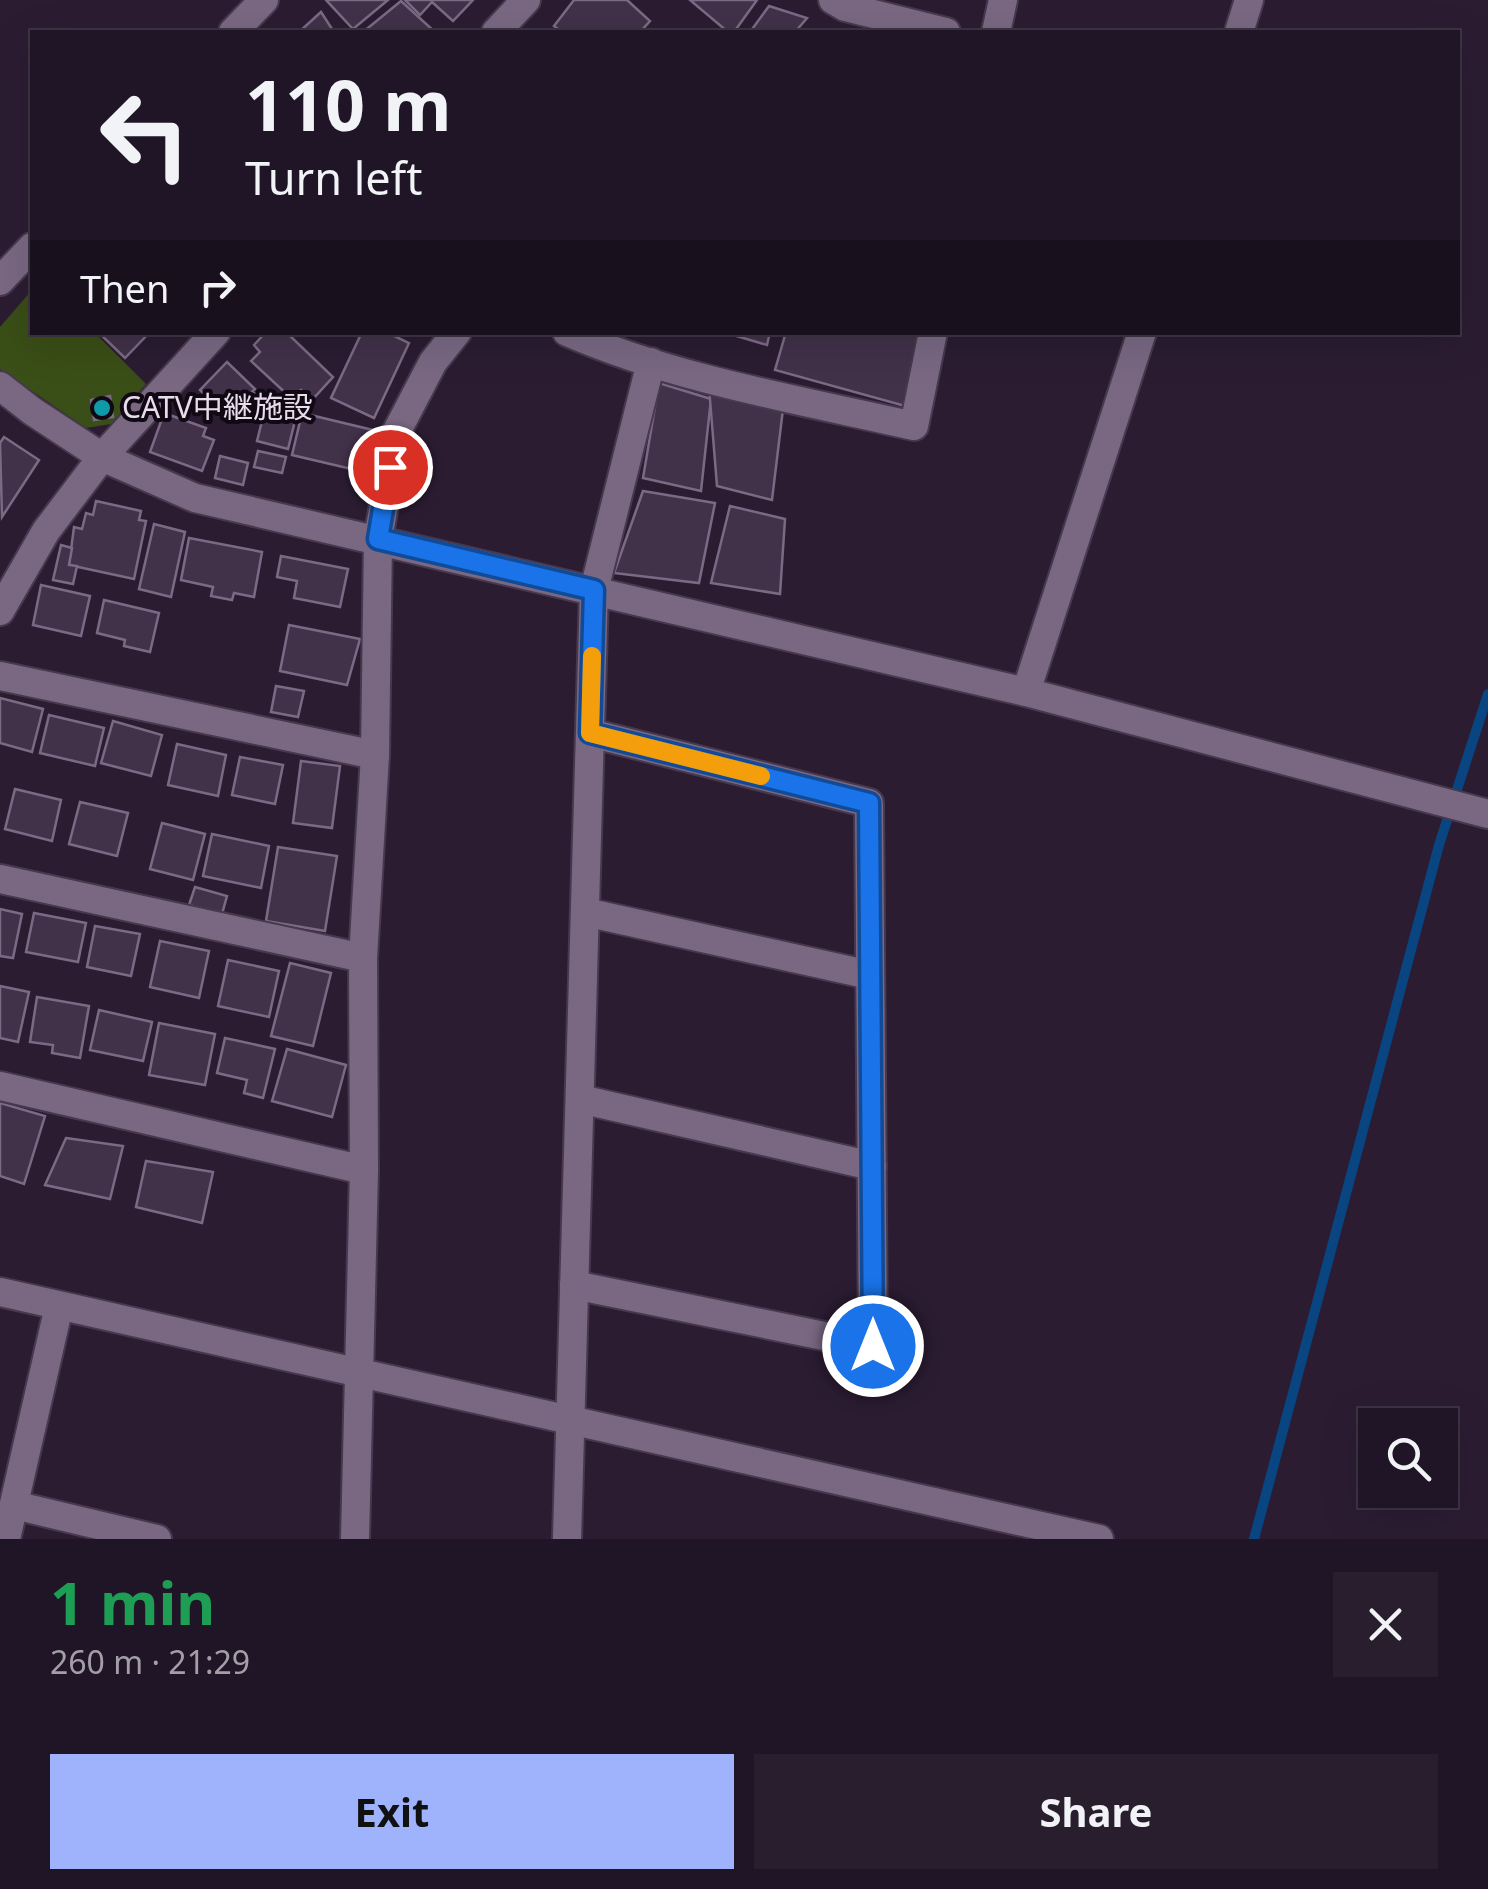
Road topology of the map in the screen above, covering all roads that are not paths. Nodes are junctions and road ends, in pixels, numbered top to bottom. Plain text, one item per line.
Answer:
1 (264, 0) edge
2 (833, 0) edge
3 (1003, 0) edge
4 (1249, 0) edge
5 (235, 30) edge
6 (938, 30) edge
7 (996, 30) edge
8 (1240, 30) edge
9 (30, 249) edge
10 (0, 282) edge
11 (213, 335) edge
12 (455, 335) edge
13 (574, 335) edge
14 (932, 335) edge
15 (1141, 335) edge
16 (651, 362) junction
17 (0, 386) edge
18 (102, 457) junction
19 (378, 539) junction
20 (594, 590) junction
21 (0, 612) edge
22 (0, 676) edge
23 (1026, 692) junction
24 (590, 733) junction
25 (374, 755) junction
26 (1488, 814) edge
27 (0, 879) edge
28 (585, 912) junction
29 (363, 958) junction
30 (870, 975) junction
31 (0, 1086) edge
32 (580, 1099) junction
33 (872, 1166) junction
34 (364, 1170) junction
35 (574, 1284) junction
36 (0, 1292) edge
37 (59, 1306) junction
38 (360, 1375) junction
39 (571, 1422) junction
40 (14, 1506) junction
41 (6, 1539) edge
42 (157, 1539) edge
43 (355, 1539) edge
44 (567, 1539) edge
45 (1099, 1539) edge

1 - 5 street
2 - 6 street
3 - 7 street
4 - 8 street
9 - 10 street
11 - 18 street
12 - 19 street
13 - 16 street
14 - 16 street
15 - 23 street
16 - 20 street
17 - 18 street
18 - 19 street
18 - 21 street
19 - 20 street
19 - 25 street
20 - 23 street
20 - 24 street
22 - 25 street
23 - 26 street
24 - 28 street
24 - 30 street
25 - 29 street
27 - 29 street
28 - 30 street
28 - 32 street
29 - 34 street
30 - 33 street
31 - 34 street
32 - 33 street
32 - 35 street
33 - 35 street
34 - 38 street
35 - 39 street
36 - 37 street
37 - 38 street
37 - 40 street
38 - 39 street
38 - 43 street
39 - 44 street
39 - 45 street
40 - 41 street
40 - 42 street

